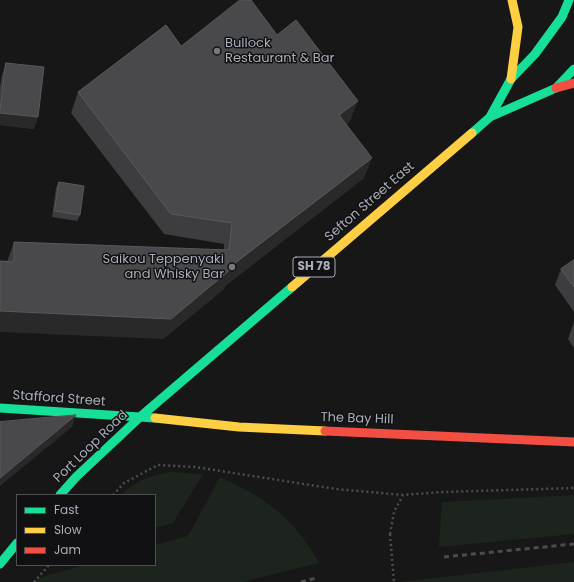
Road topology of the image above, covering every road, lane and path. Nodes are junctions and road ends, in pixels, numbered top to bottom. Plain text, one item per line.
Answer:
1 (512, 0) edge
2 (569, 0) edge
3 (574, 69) edge
4 (511, 79) junction
5 (574, 83) edge
6 (556, 88) junction
7 (490, 117) junction
8 (0, 408) edge
9 (140, 417) junction
10 (574, 442) edge
11 (574, 488) edge
12 (61, 494) edge
13 (114, 494) edge
14 (403, 495) junction
15 (16, 544) edge
16 (0, 564) edge
17 (48, 566) edge
18 (34, 582) edge
19 (394, 582) edge

1 - 4 main road
2 - 4 main road, Sefton Street East / SH 78
3 - 6 main road, Sefton Street East / SH 78
4 - 7 main road, Sefton Street East / SH 78
5 - 6 main road
6 - 7 main road, Sefton Street East / SH 78
7 - 9 main road, Sefton Street East / SH 78
8 - 9 main road, Stafford Street
9 - 10 main road, The Bay Hill
9 - 12 main road, Port Loop Road / SH 78
11 - 14 path
13 - 14 path
14 - 19 path, bridge
15 - 16 main road
17 - 18 path

